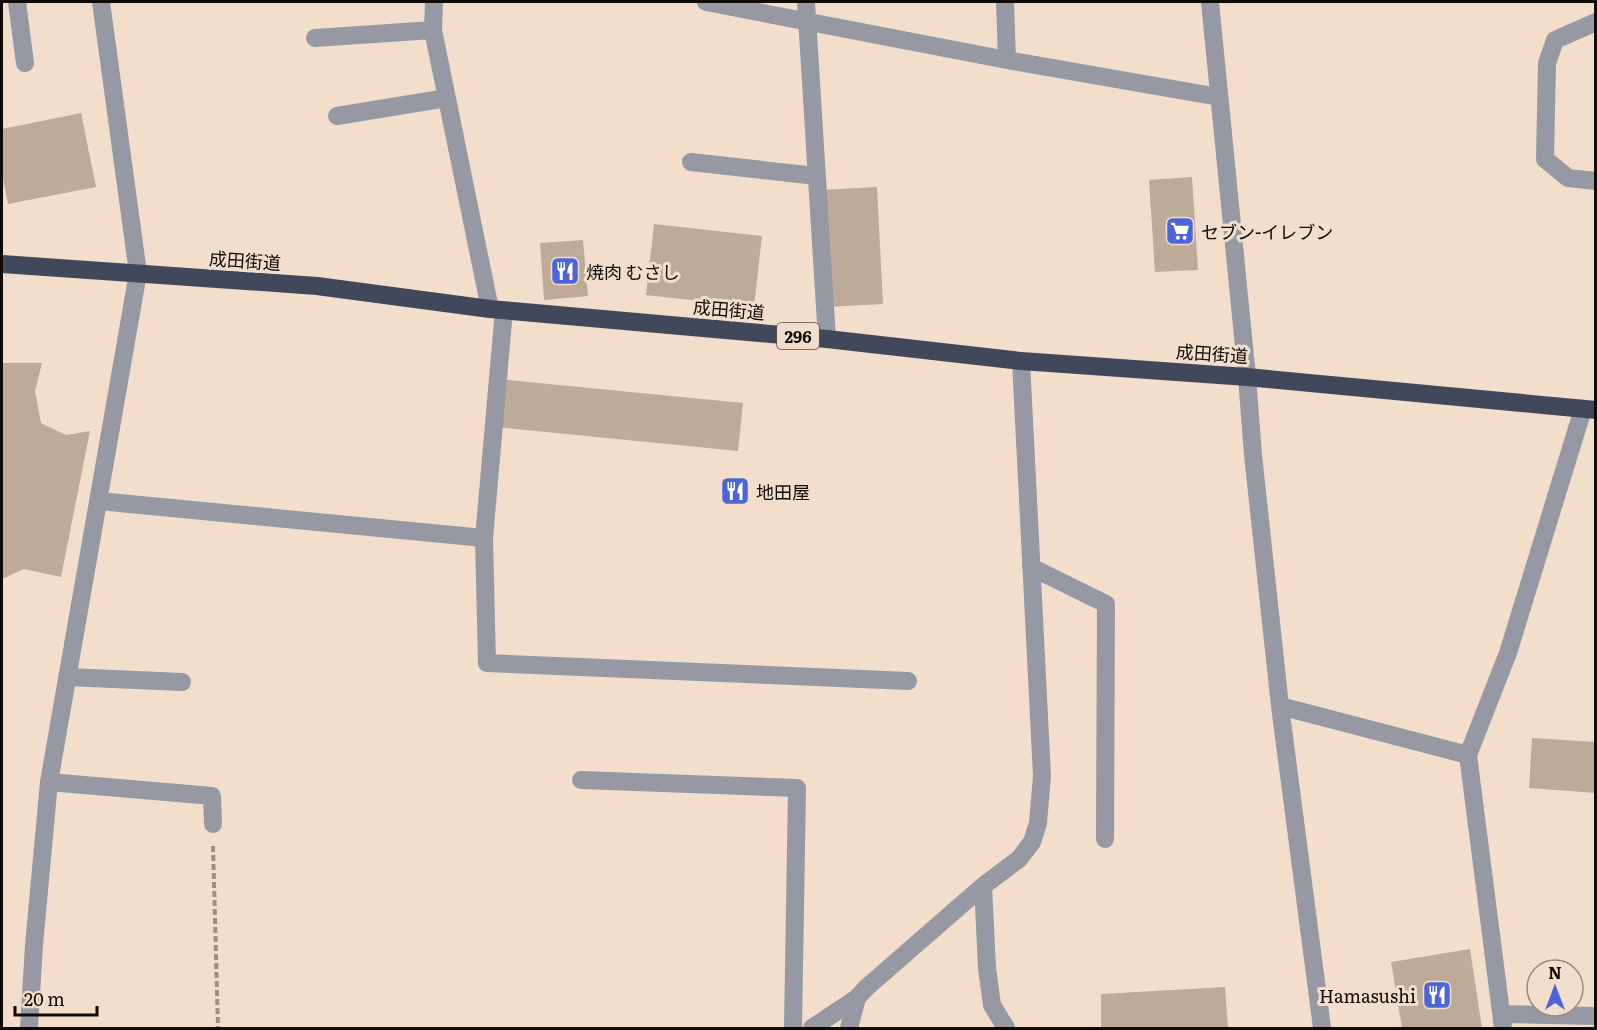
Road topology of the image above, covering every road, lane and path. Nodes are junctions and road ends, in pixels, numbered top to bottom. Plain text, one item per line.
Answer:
1 (17, 2) edge
2 (102, 2) edge
3 (434, 2) edge
4 (706, 2) edge
5 (806, 2) edge
6 (1005, 2) edge
7 (1210, 2) edge
8 (806, 22) junction
9 (1596, 22) edge
10 (433, 30) junction
11 (315, 38) dead end
12 (1007, 60) junction
13 (25, 63) dead end
14 (1219, 97) junction
15 (447, 98) junction
16 (337, 116) dead end
17 (691, 162) dead end
18 (816, 176) junction
19 (1596, 182) edge
20 (2, 264) edge
21 (138, 273) junction
22 (497, 309) junction
23 (827, 339) junction
24 (1021, 361) junction
25 (1247, 377) junction
26 (1589, 409) edge
27 (99, 501) junction
28 (484, 538) junction
29 (1031, 567) junction
30 (67, 677) junction
31 (908, 681) dead end
32 (182, 682) dead end
33 (1280, 706) junction
34 (1468, 755) junction
35 (581, 780) dead end
36 (49, 782) junction
37 (213, 824) joint
38 (1105, 839) dead end
39 (984, 886) junction
40 (857, 998) junction
41 (1596, 1016) edge
42 (1503, 1022) edge
43 (29, 1029) edge
44 (218, 1029) edge
45 (793, 1029) edge
46 (812, 1029) edge
47 (849, 1029) edge
48 (1006, 1029) edge
49 (1322, 1029) edge

1 - 13 street
2 - 21 street
3 - 10 street
4 - 8 street
5 - 8 street
6 - 12 street
7 - 14 street
8 - 12 street
8 - 18 street
9 - 19 street
10 - 11 street
10 - 15 street
12 - 14 street
14 - 25 street
15 - 16 street
15 - 22 street
17 - 18 street
18 - 23 street
20 - 21 highway, 成田街道 / 296
21 - 22 highway, 成田街道 / 296
21 - 27 street
22 - 23 highway, 成田街道 / 296
22 - 28 street
23 - 24 highway, 成田街道 / 296
24 - 25 highway, 成田街道 / 296
24 - 29 street
25 - 26 highway, 成田街道 / 296
25 - 33 street
26 - 34 street
27 - 28 street
27 - 30 street
28 - 31 street
29 - 38 street
29 - 39 street
30 - 32 street
30 - 36 street
33 - 34 street
33 - 49 street
34 - 42 street
35 - 45 street
36 - 37 street
36 - 43 street
37 - 44 path
39 - 40 street
39 - 48 street
40 - 46 street
40 - 47 street
41 - 42 street

